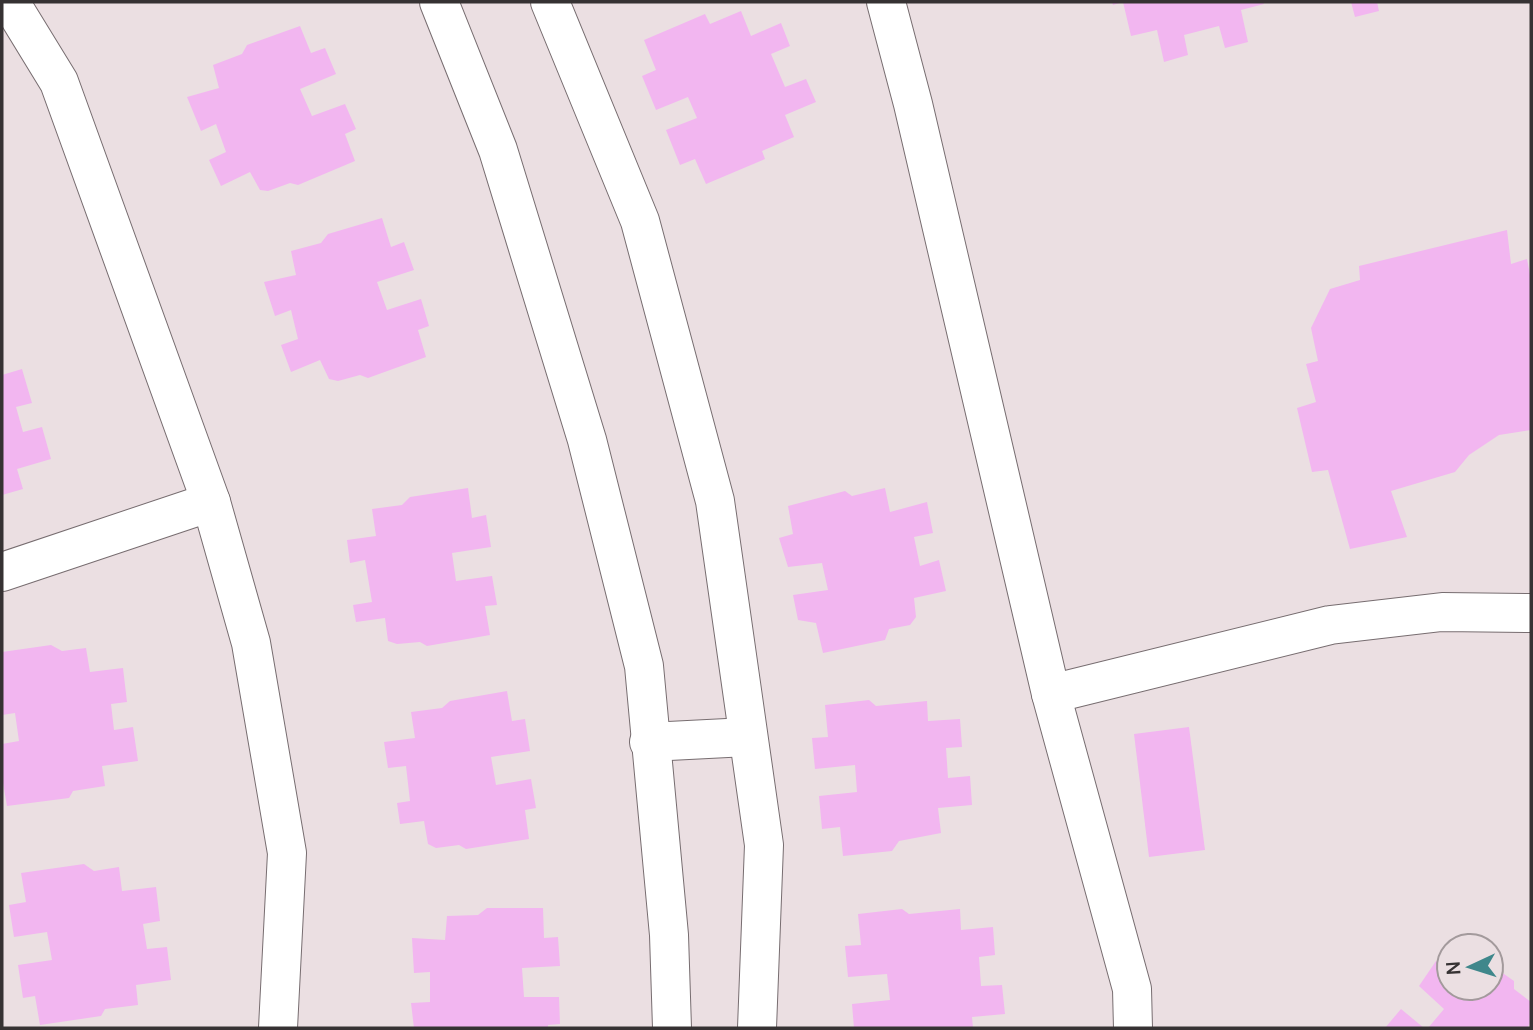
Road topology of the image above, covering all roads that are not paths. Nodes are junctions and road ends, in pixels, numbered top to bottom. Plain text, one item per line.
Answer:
1 (10, 2) edge
2 (439, 2) edge
3 (550, 2) edge
4 (886, 2) edge
5 (211, 502) junction
6 (2, 572) edge
7 (1531, 613) edge
8 (1051, 694) junction
9 (747, 737) junction
10 (649, 742) junction
11 (278, 1028) edge
12 (672, 1028) edge
13 (757, 1028) edge
14 (1133, 1028) edge

1 - 5 street
2 - 10 street
3 - 9 street
4 - 8 street
5 - 6 street
5 - 11 street
7 - 8 street
8 - 14 street
9 - 10 street
9 - 13 street
10 - 12 street

